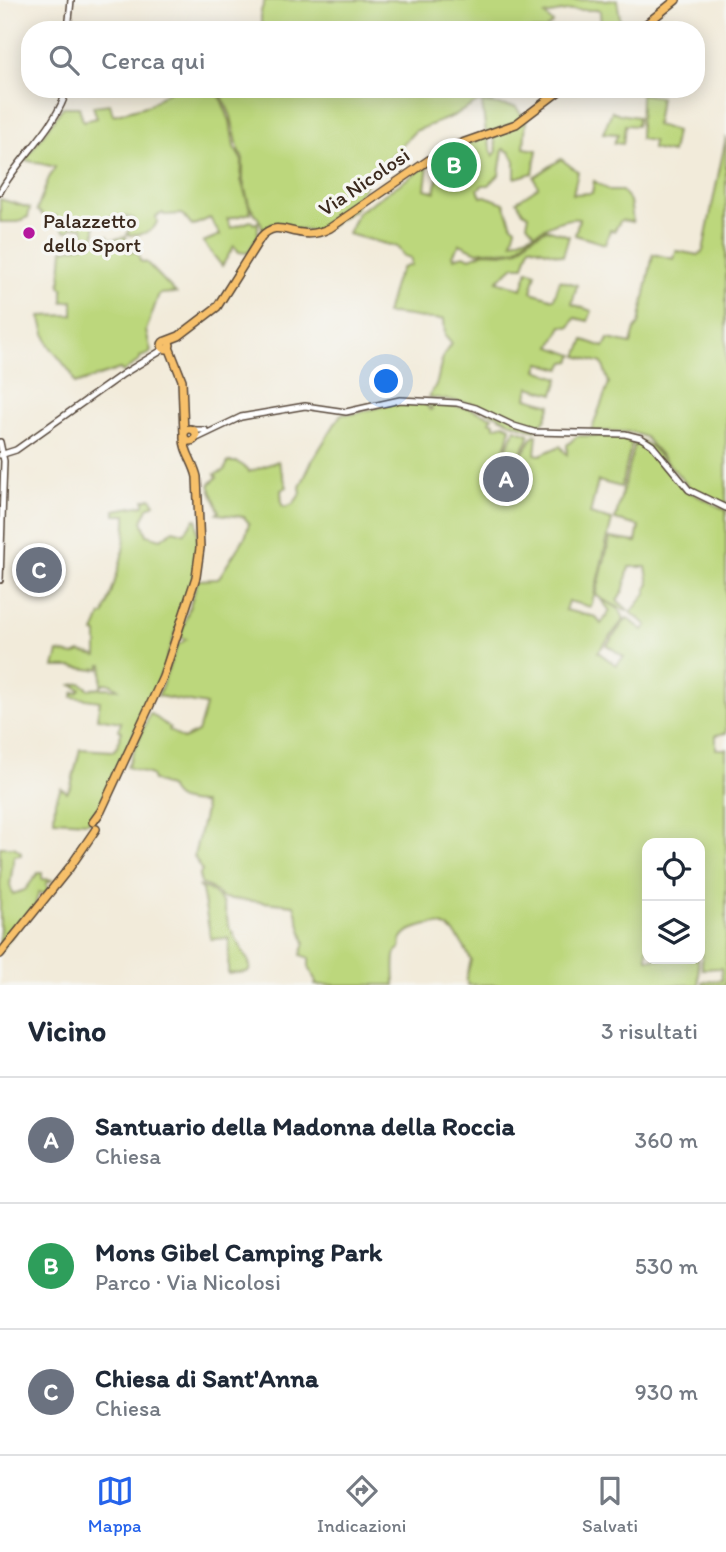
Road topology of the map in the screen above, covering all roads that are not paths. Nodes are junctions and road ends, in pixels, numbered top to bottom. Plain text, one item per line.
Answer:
1 (71, 0) edge
2 (674, 1) edge
3 (69, 21) edge
4 (650, 21) edge
5 (64, 98) edge
6 (550, 98) edge
7 (1, 190) edge
8 (166, 346) junction
9 (212, 429) junction
10 (187, 432) junction
11 (193, 440) junction
12 (0, 443) edge
13 (2, 455) edge
14 (190, 457) junction
15 (726, 508) edge
16 (1, 548) edge
17 (0, 580) edge
18 (0, 954) edge

1 - 3 street
2 - 4 main road
5 - 7 street
6 - 8 main road, Via Nicolosi
8 - 10 main road
8 - 13 street
9 - 10 street
9 - 11 street
9 - 15 street
10 - 11 main road
10 - 14 main road
11 - 14 main road
12 - 13 street
13 - 16 street
14 - 18 main road
16 - 17 street

